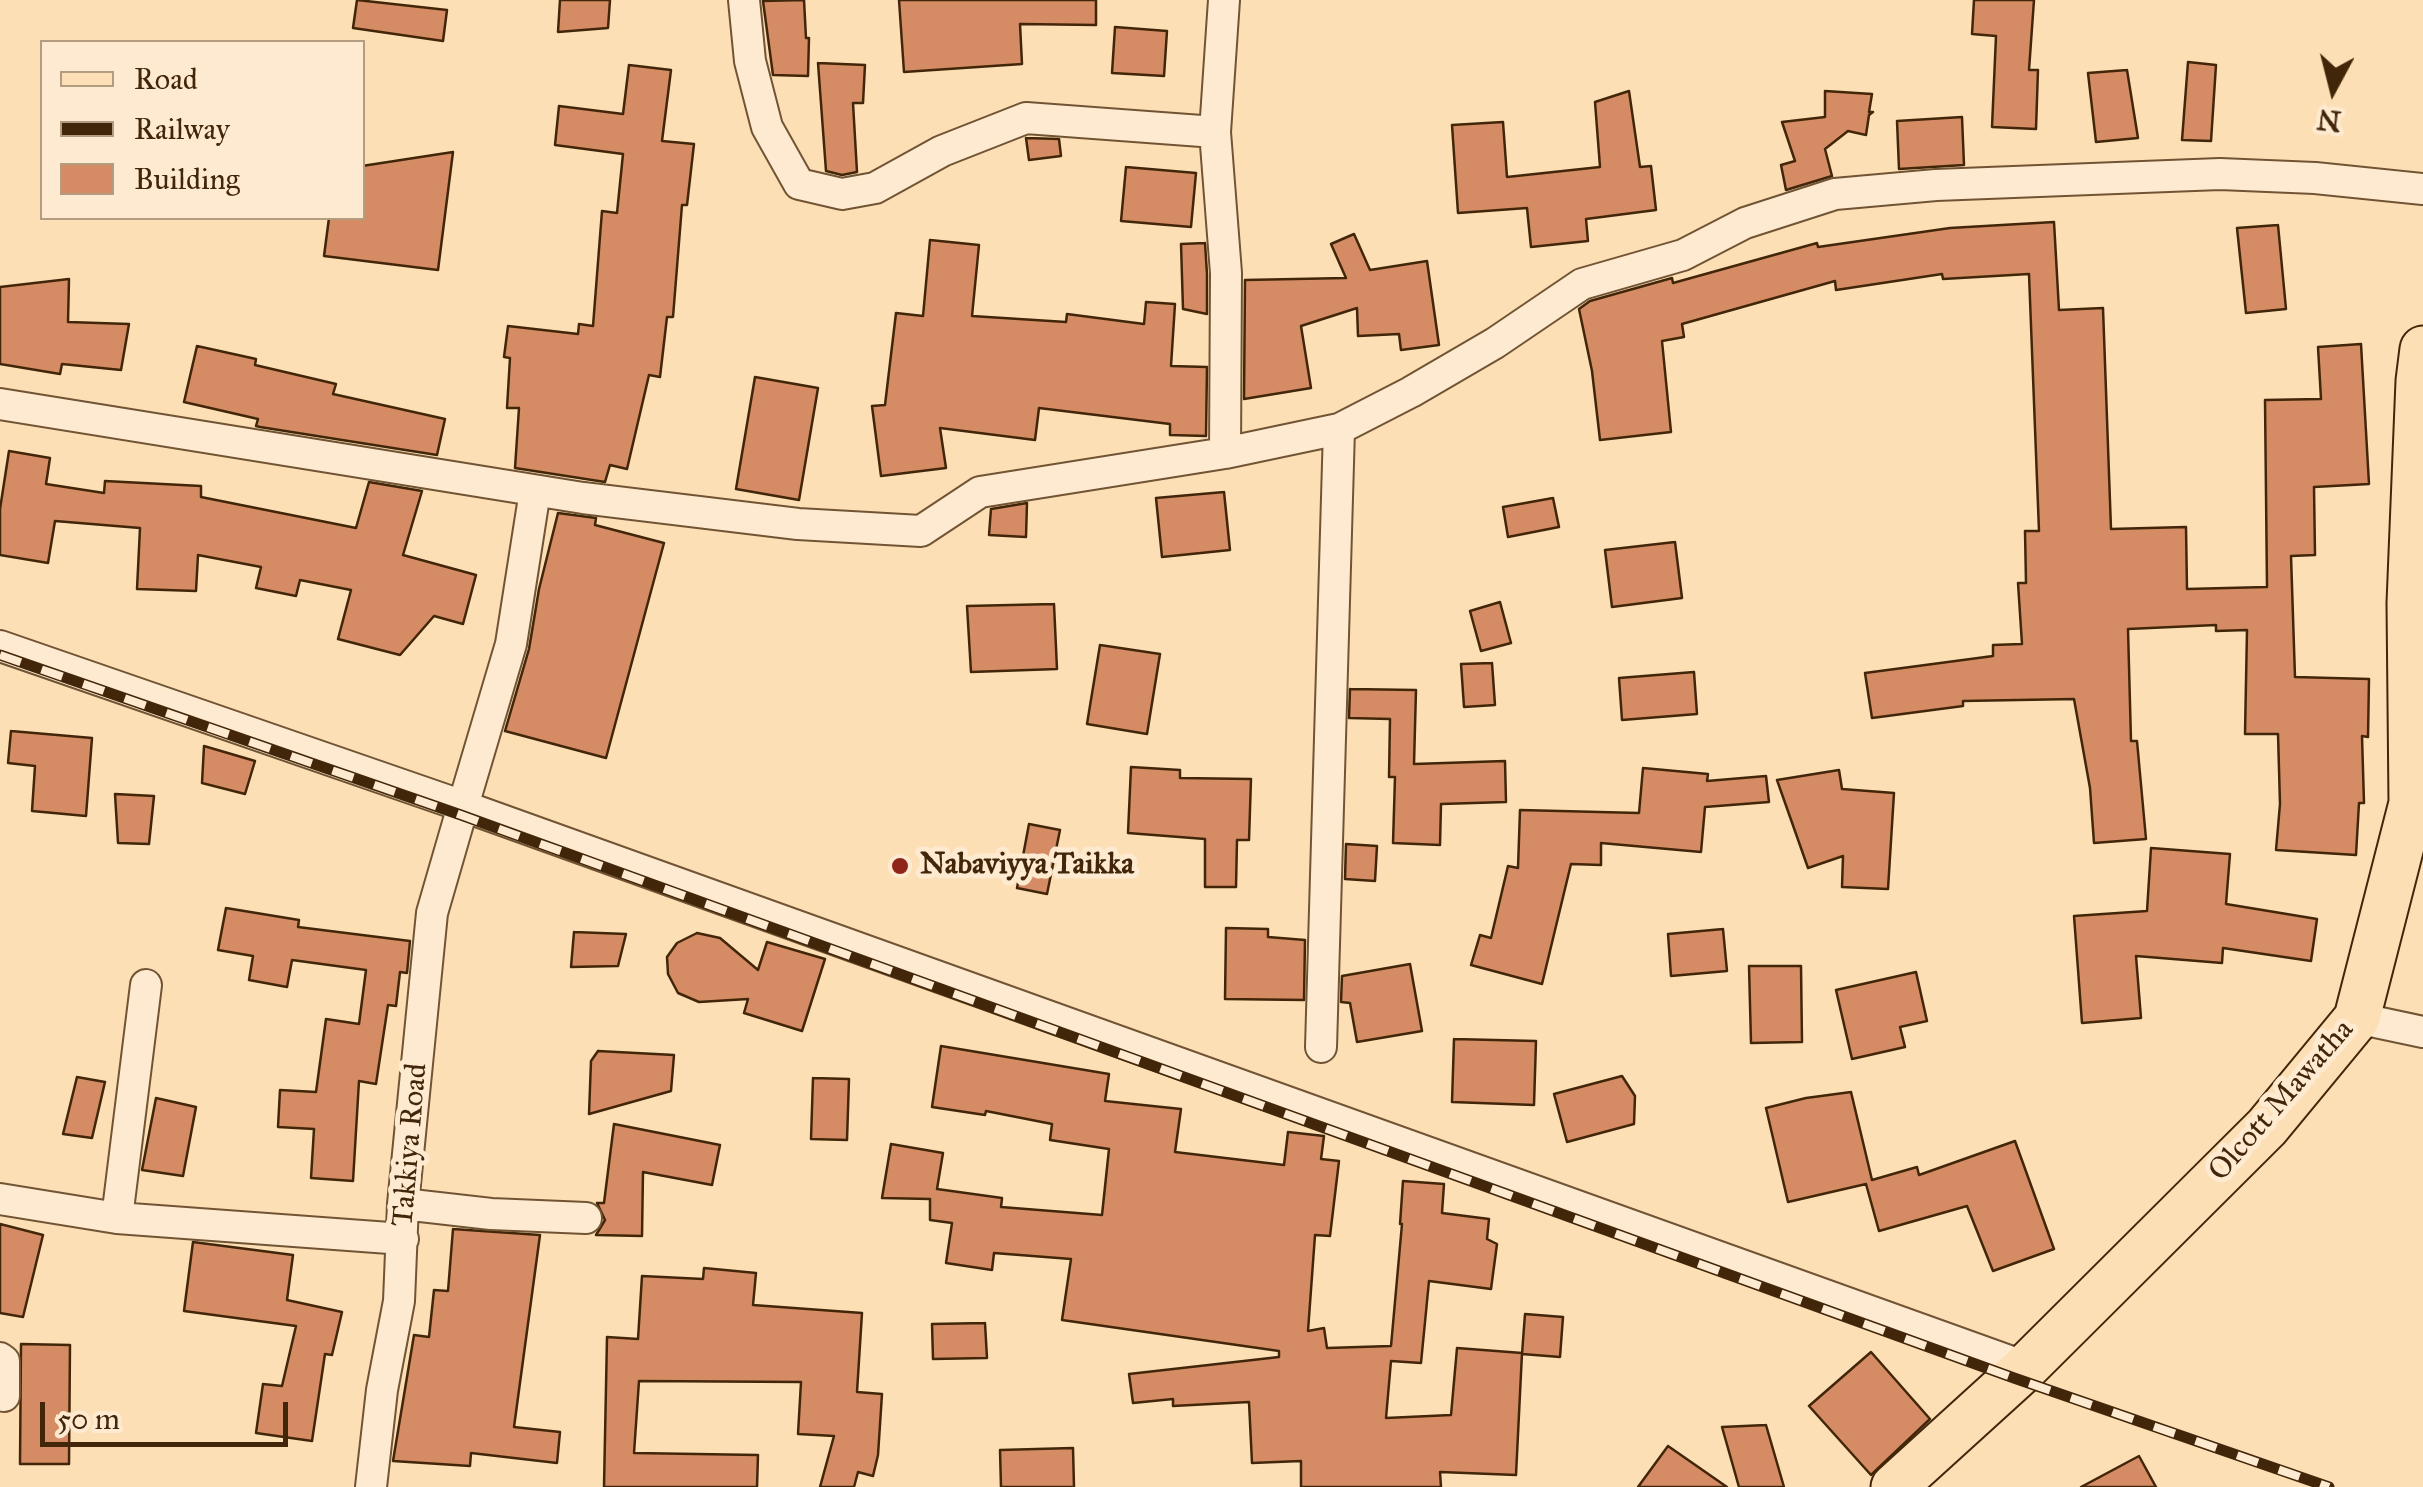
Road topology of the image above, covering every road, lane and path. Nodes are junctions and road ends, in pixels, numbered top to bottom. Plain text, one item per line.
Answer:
1 (744, 0) edge
2 (1224, 0) edge
3 (1214, 132) junction
4 (2423, 189) edge
5 (2423, 349) edge
6 (0, 404) edge
7 (1339, 429) junction
8 (1225, 453) junction
9 (535, 490) junction
10 (0, 646) edge
11 (464, 806) junction
12 (146, 985) dead end
13 (2357, 1018) junction
14 (2423, 1032) edge
15 (1321, 1047) dead end
16 (0, 1199) edge
17 (403, 1204) junction
18 (117, 1218) junction
19 (586, 1218) dead end
20 (403, 1239) junction
21 (0, 1358) edge
22 (2026, 1367) junction
23 (4, 1396) dead end
24 (372, 1487) edge
25 (1894, 1487) edge

1 - 3 street
2 - 3 street
3 - 8 street
4 - 7 street
5 - 13 main road, Olcott Mawatha
6 - 9 street
7 - 8 street
7 - 15 street
8 - 9 street
9 - 11 street, Takkiya Road
10 - 11 street
11 - 17 street, Takkiya Road
11 - 22 street
12 - 18 street
13 - 14 street
13 - 22 main road, Olcott Mawatha
16 - 18 street
17 - 19 street
17 - 20 street, Takkiya Road
18 - 20 street
20 - 24 street, Takkiya Road
21 - 23 street
22 - 25 main road, Olcott Mawatha

